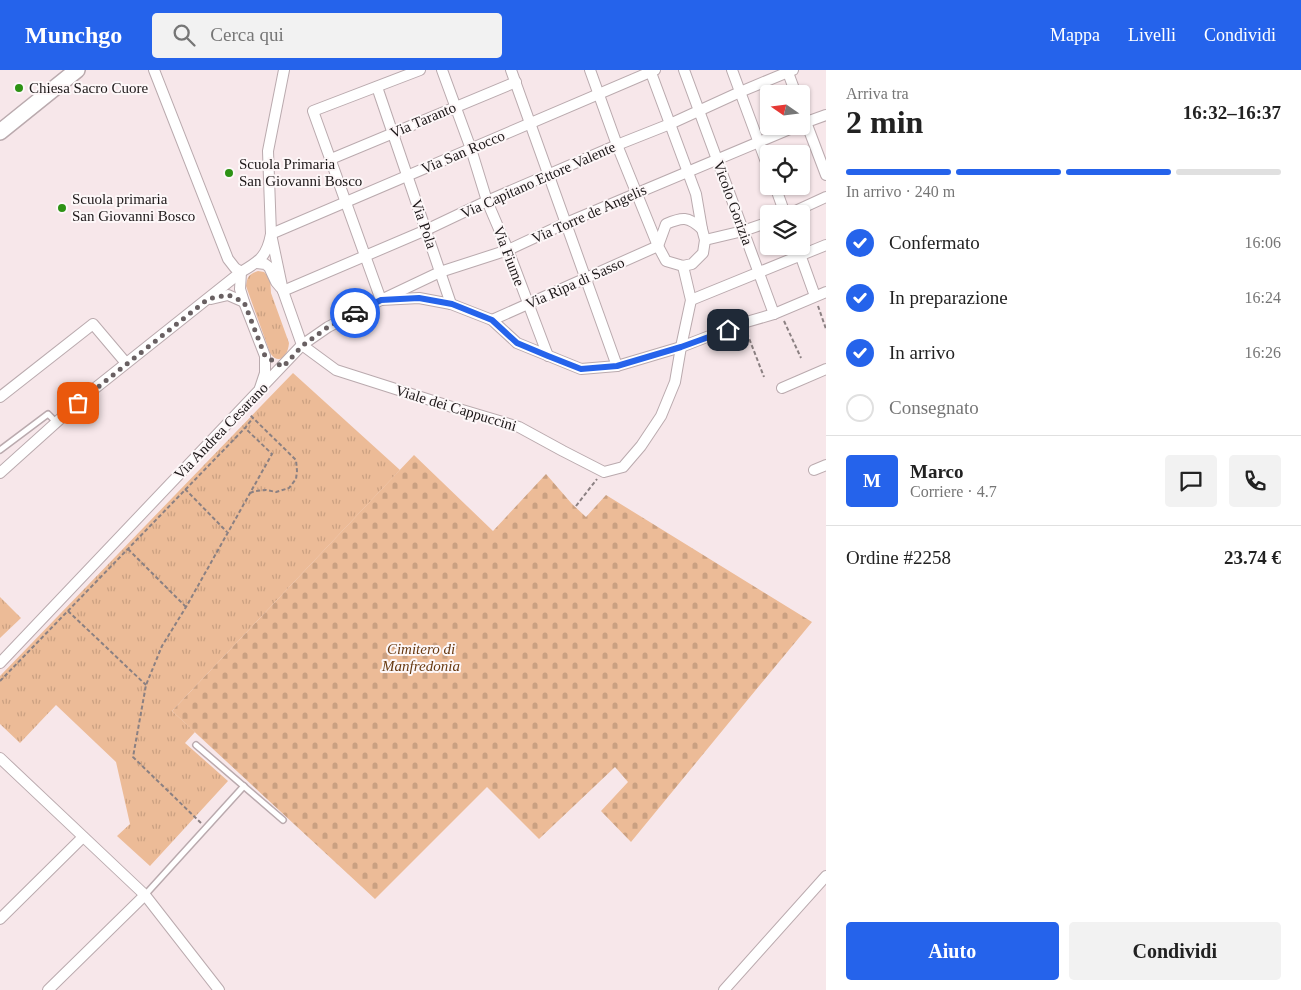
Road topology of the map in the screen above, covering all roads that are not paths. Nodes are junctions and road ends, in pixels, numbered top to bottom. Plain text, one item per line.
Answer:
1 (154, 70) edge
2 (284, 70) edge
3 (420, 70) edge
4 (442, 70) edge
5 (511, 70) edge
6 (590, 70) edge
7 (684, 70) edge
8 (732, 70) edge
9 (652, 71) edge
10 (789, 71) edge
11 (69, 73) edge
12 (516, 82) junction
13 (793, 85) edge
14 (377, 87) junction
15 (740, 92) junction
16 (599, 94) junction
17 (456, 107) junction
18 (699, 112) junction
19 (826, 114) edge
20 (810, 120) edge
21 (530, 123) junction
22 (670, 124) junction
23 (0, 132) edge
24 (393, 133) junction
25 (777, 135) edge
26 (806, 135) edge
27 (759, 143) junction
28 (617, 145) junction
29 (471, 149) junction
30 (330, 159) junction
31 (717, 160) junction
32 (688, 171) junction
33 (550, 175) junction
34 (826, 175) edge
35 (407, 176) junction
36 (637, 193) junction
37 (826, 197) edge
38 (487, 201) junction
39 (346, 202) junction
40 (809, 205) edge
41 (566, 223) junction
42 (760, 225) edge
43 (702, 229) junction
44 (426, 230) junction
45 (743, 231) junction
46 (271, 234) junction
47 (705, 240) junction
48 (826, 245) edge
49 (658, 246) junction
50 (810, 248) edge
51 (508, 250) junction
52 (365, 255) junction
53 (791, 255) edge
54 (800, 255) edge
55 (257, 263) junction
56 (682, 266) junction
57 (241, 272) junction
58 (440, 272) junction
59 (759, 273) junction
60 (586, 279) junction
61 (284, 291) junction
62 (826, 292) edge
63 (815, 296) junction
64 (208, 299) junction
65 (381, 300) junction
66 (691, 300) junction
67 (244, 302) junction
68 (452, 304) junction
69 (527, 304) junction
70 (774, 314) junction
71 (492, 320) junction
72 (302, 346) junction
73 (681, 347) junction
74 (265, 356) junction
75 (548, 356) junction
76 (126, 363) junction
77 (617, 366) junction
78 (283, 367) junction
79 (826, 369) edge
80 (782, 388) dead end
81 (258, 392) junction
82 (0, 397) edge
83 (56, 422) junction
84 (0, 450) edge
85 (826, 465) edge
86 (814, 470) dead end
87 (1, 471) edge
88 (0, 663) edge
89 (196, 745) dead end
90 (0, 758) edge
91 (244, 786) junction
92 (283, 820) dead end
93 (83, 837) junction
94 (826, 876) edge
95 (145, 895) junction
96 (0, 919) edge
97 (726, 989) edge
98 (48, 990) edge
99 (219, 990) edge

1 - 57 street
2 - 46 street
3 - 14 street
4 - 17 street, Via Fiume
5 - 12 street
6 - 16 street
7 - 18 street, Vicolo Gorizia
8 - 15 street
9 - 16 street, Via San Rocco
9 - 22 street
10 - 13 street
10 - 15 street, Via Capitano Ettore Valente
11 - 23 main road
12 - 17 street, Via Taranto
12 - 21 street
14 - 24 street, Via Pola
14 - 30 street
15 - 18 street, Via Capitano Ettore Valente
15 - 27 street
16 - 21 street, Via San Rocco
16 - 28 street
17 - 24 street, Via Taranto
17 - 29 street, Via Fiume
18 - 22 street, Via Capitano Ettore Valente
18 - 31 street, Vicolo Gorizia
19 - 20 street, Via Torre de Angelis
21 - 29 street, Via San Rocco
21 - 33 street
22 - 28 street, Via Capitano Ettore Valente
22 - 32 street
24 - 30 street, Via Taranto
24 - 35 street, Via Pola
25 - 27 street, Via Torre de Angelis
26 - 34 street
27 - 31 street, Via Torre de Angelis
28 - 33 street, Via Capitano Ettore Valente
28 - 36 street
29 - 35 street, Via San Rocco
29 - 38 street, Via Fiume
30 - 39 street
31 - 32 street, Via Torre de Angelis
31 - 45 street, Vicolo Gorizia
32 - 36 street, Via Torre de Angelis
32 - 43 street
33 - 38 street, Via Capitano Ettore Valente
33 - 41 street
35 - 39 street, Via San Rocco
35 - 44 street, Via Pola
36 - 41 street, Via Torre de Angelis
36 - 49 street
37 - 40 street
38 - 44 street, Via Capitano Ettore Valente
38 - 51 street, Via Fiume
39 - 46 street, Via San Rocco
39 - 52 street
41 - 51 street, Via Torre de Angelis
41 - 60 street
42 - 45 street
43 - 47 street
43 - 49 street
44 - 52 street, Via Capitano Ettore Valente
44 - 58 street, Via Pola
45 - 47 street
45 - 59 street, Vicolo Gorizia
46 - 55 street
46 - 61 street
47 - 56 street
48 - 50 street
49 - 56 street
49 - 60 street, Via Ripa di Sasso
51 - 58 street, Via Torre de Angelis
51 - 69 street, Via Fiume
52 - 61 street, Via Capitano Ettore Valente
52 - 65 street
53 - 59 street
54 - 63 street
55 - 57 street
55 - 61 street
56 - 66 street
57 - 64 street
57 - 67 street
58 - 65 street, Via Torre de Angelis
58 - 68 street, Via Pola
59 - 66 street
59 - 70 street, Vicolo Gorizia
60 - 69 street, Via Ripa di Sasso
60 - 77 street
61 - 72 street
62 - 63 street
63 - 70 street
64 - 67 street
64 - 76 street
65 - 68 street, Via Andrea Cesarano
65 - 72 street, Via Andrea Cesarano
66 - 73 street
67 - 74 street
68 - 71 street, Via Andrea Cesarano
69 - 71 street, Via Ripa di Sasso
69 - 75 street, Via Fiume
70 - 73 street
71 - 75 street, Via Andrea Cesarano
72 - 73 street, Viale dei Cappuccini
72 - 78 street, Via Andrea Cesarano
73 - 77 street, Via Andrea Cesarano
74 - 78 street
74 - 81 street
75 - 77 street, Via Andrea Cesarano
76 - 82 street
76 - 83 street
78 - 81 street, Via Andrea Cesarano
79 - 80 street
81 - 88 street, Via Andrea Cesarano
83 - 84 lane
83 - 87 street
85 - 86 street
89 - 91 lane
90 - 93 street
91 - 92 lane
91 - 95 lane
93 - 95 street
93 - 96 street
94 - 97 street
95 - 98 street
95 - 99 street

